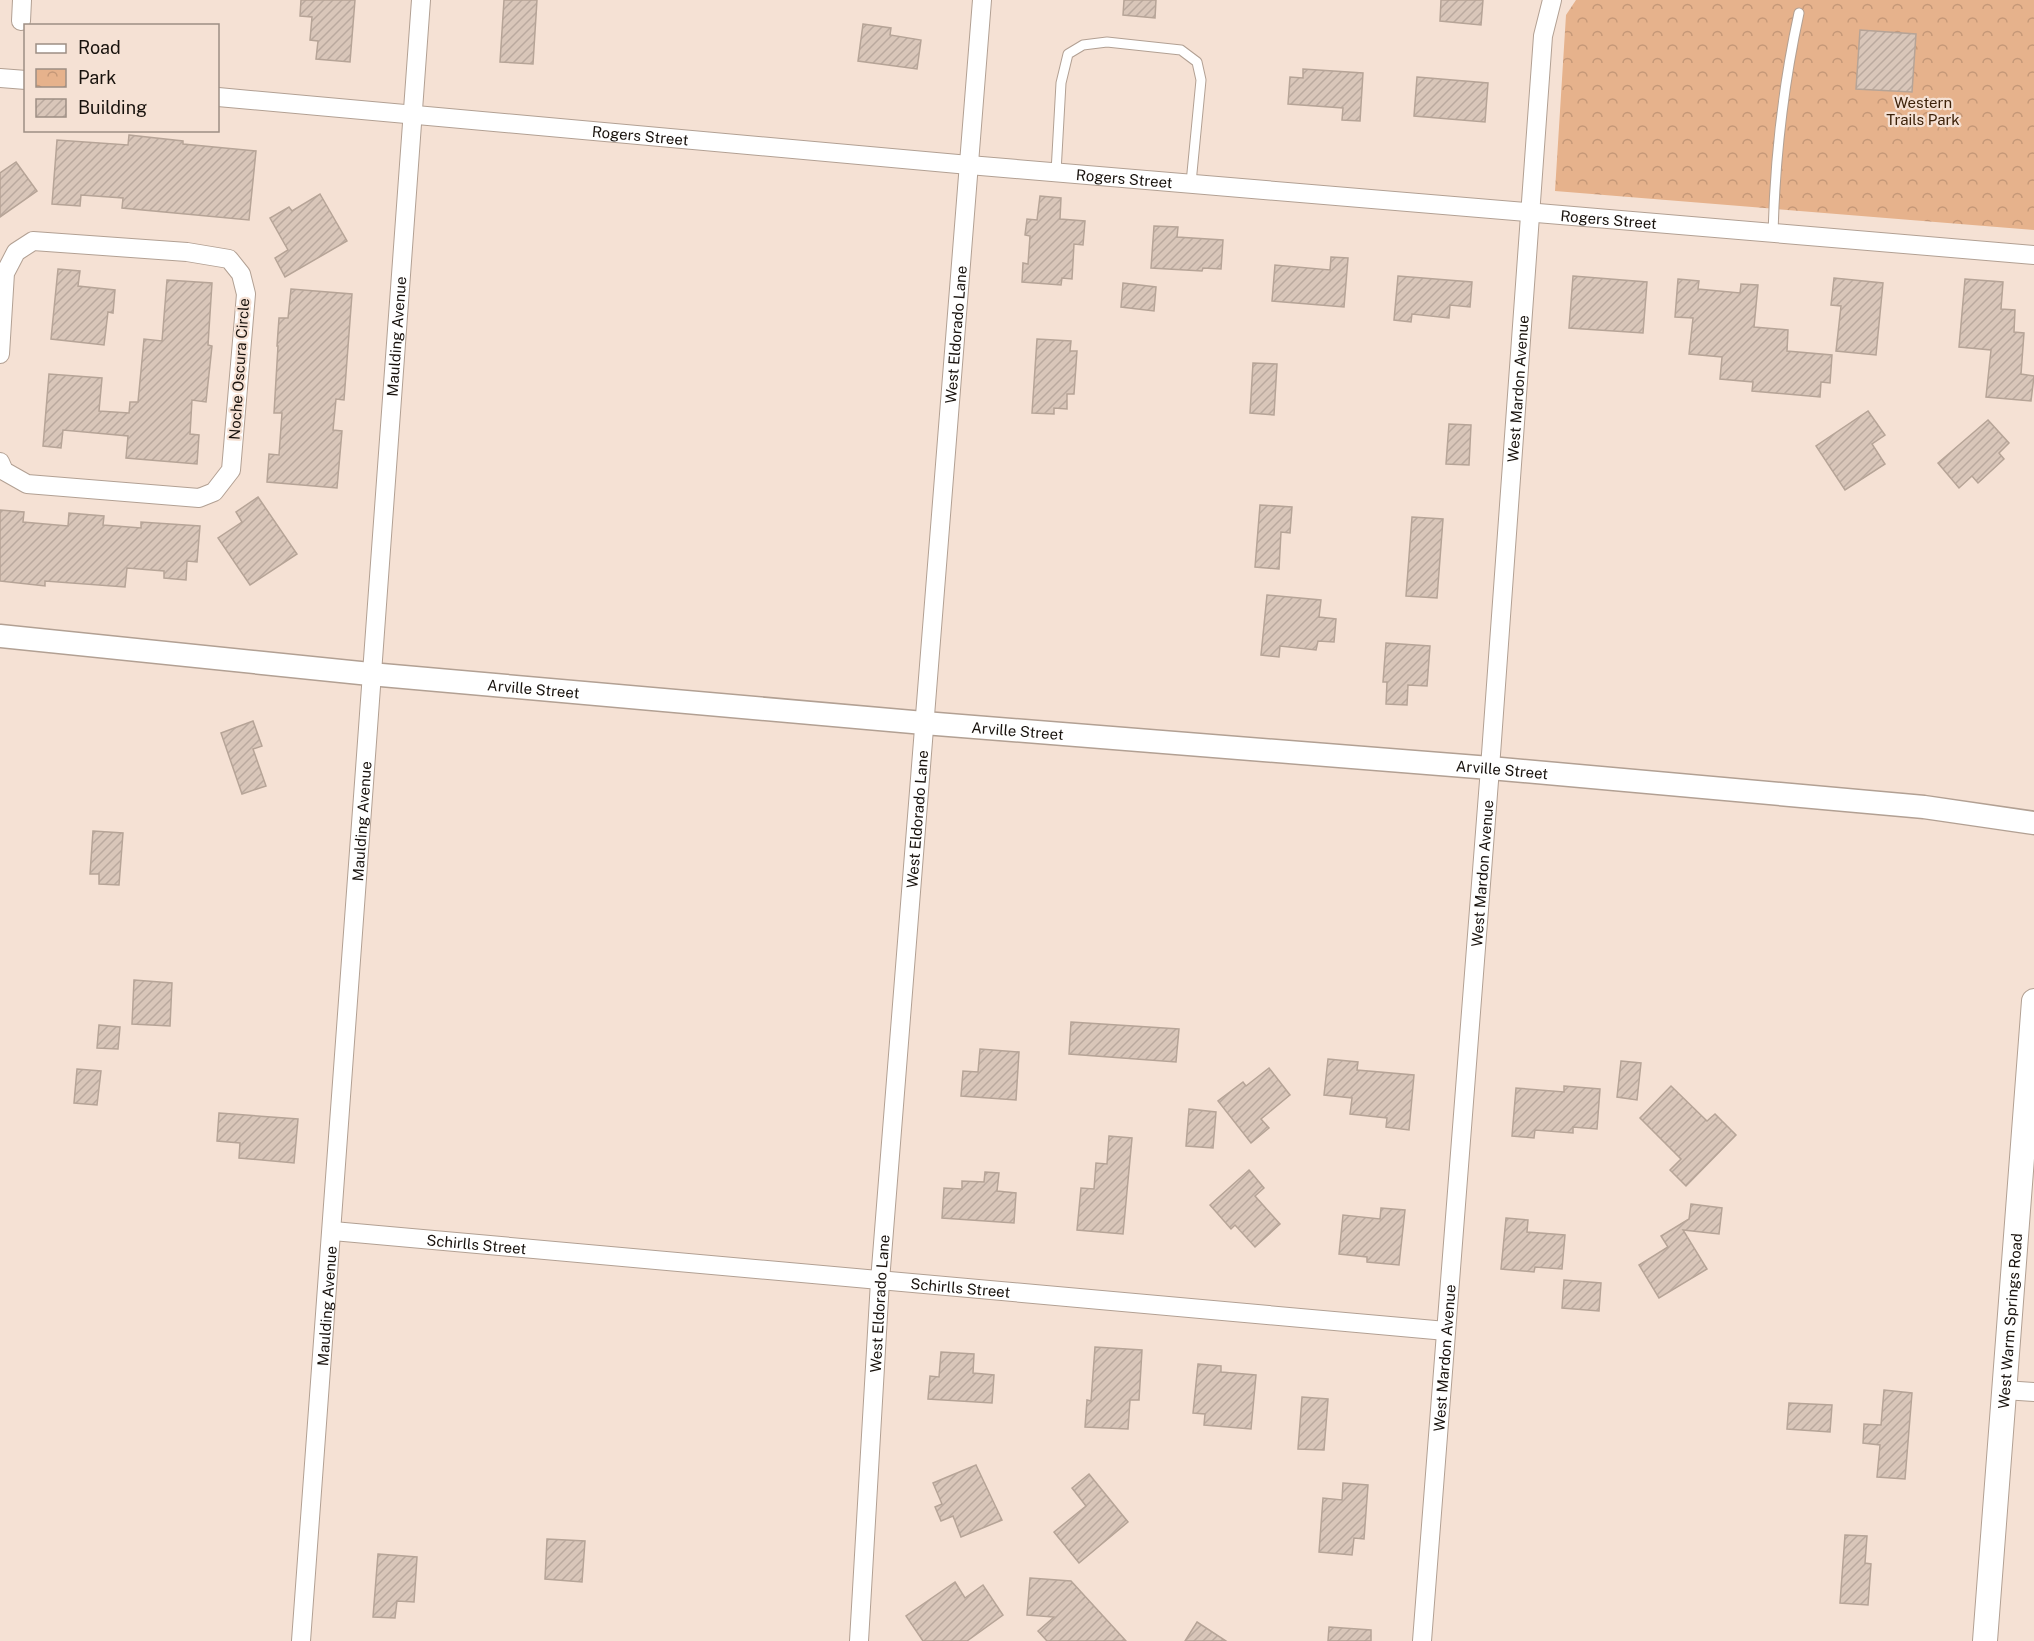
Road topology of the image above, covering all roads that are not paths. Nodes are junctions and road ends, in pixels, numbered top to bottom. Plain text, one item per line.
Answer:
1 (22, 0) edge
2 (421, 0) edge
3 (982, 0) edge
4 (1552, 0) edge
5 (1799, 13) dead end
6 (21, 21) dead end
7 (0, 78) edge
8 (24, 80) edge
9 (219, 97) edge
10 (412, 114) junction
11 (969, 165) junction
12 (1056, 172) junction
13 (1191, 183) junction
14 (1530, 212) junction
15 (1773, 233) junction
16 (2034, 255) edge
17 (0, 344) edge
18 (0, 354) edge
19 (0, 462) edge
20 (0, 636) edge
21 (370, 674) junction
22 (924, 723) junction
23 (1490, 768) junction
24 (2034, 823) edge
25 (2034, 1001) edge
26 (2032, 1065) edge
27 (333, 1231) junction
28 (880, 1281) junction
29 (1446, 1331) junction
30 (2004, 1390) junction
31 (2034, 1392) edge
32 (301, 1641) edge
33 (859, 1641) edge
34 (1422, 1641) edge
35 (1985, 1641) edge

1 - 6 street
2 - 10 street, Maulding Avenue
3 - 11 street, West Eldorado Lane
4 - 14 street, West Mardon Avenue
5 - 15 lane
7 - 8 street
9 - 10 street, Rogers Street
10 - 11 street, Rogers Street
10 - 21 street, Maulding Avenue
11 - 12 street, Rogers Street
11 - 22 street, West Eldorado Lane
12 - 13 street, Rogers Street
12 - 13 lane
13 - 14 street, Rogers Street
14 - 15 street, Rogers Street
14 - 23 street, West Mardon Avenue
15 - 16 street, Rogers Street
17 - 18 street, Noche Oscura Circle
17 - 19 street, Noche Oscura Circle
20 - 21 street, Arville Street
21 - 22 street, Arville Street
21 - 27 street, Maulding Avenue
22 - 23 street, Arville Street
22 - 28 street, West Eldorado Lane
23 - 24 street, Arville Street
23 - 29 street, West Mardon Avenue
25 - 26 main road, West Warm Springs Road
26 - 30 main road, West Warm Springs Road
27 - 28 street, Schirlls Street
27 - 32 street, Maulding Avenue
28 - 29 street, Schirlls Street
28 - 33 street, West Eldorado Lane
29 - 34 street, West Mardon Avenue
30 - 31 street
30 - 35 main road, West Warm Springs Road

